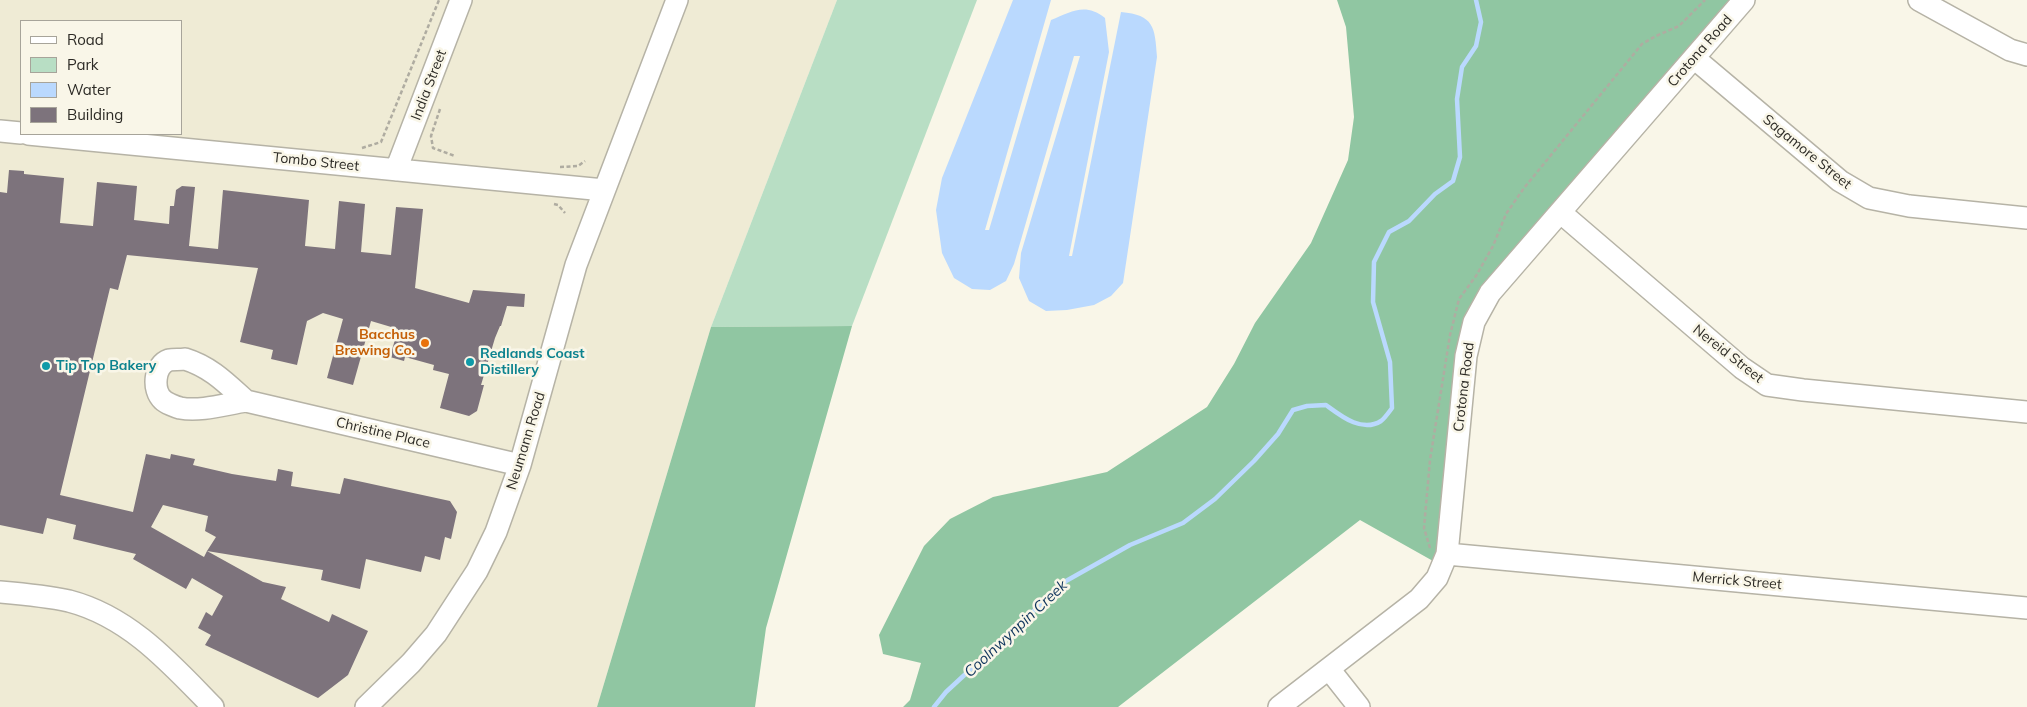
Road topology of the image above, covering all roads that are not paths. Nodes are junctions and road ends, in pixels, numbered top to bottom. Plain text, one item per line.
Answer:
1 (461, 0) edge
2 (677, 0) edge
3 (1744, 0) edge
4 (1919, 0) edge
5 (2027, 55) edge
6 (1694, 58) junction
7 (0, 131) edge
8 (20, 133) edge
9 (38, 135) edge
10 (396, 170) junction
11 (604, 190) junction
12 (1560, 212) junction
13 (2027, 218) edge
14 (246, 401) dead end
15 (2027, 412) edge
16 (520, 465) junction
17 (1446, 554) junction
18 (0, 592) edge
19 (2027, 608) edge
20 (1330, 669) junction
21 (213, 707) edge
22 (366, 707) edge
23 (1279, 707) edge
24 (1359, 707) edge

1 - 10 street, India Street
2 - 11 street, Neumann Road
3 - 6 street, Crotona Road
4 - 5 street
6 - 12 street, Crotona Road
6 - 13 street, Sagamore Street
7 - 8 street
9 - 10 street, Tombo Street
10 - 11 street, Tombo Street
11 - 16 street, Neumann Road
12 - 15 street, Nereid Street
12 - 17 street, Crotona Road
14 - 16 street, Christine Place
16 - 22 street, Neumann Road
17 - 19 street, Merrick Street
17 - 20 street, Crotona Road
18 - 21 street
20 - 23 street, Crotona Road
20 - 24 street

